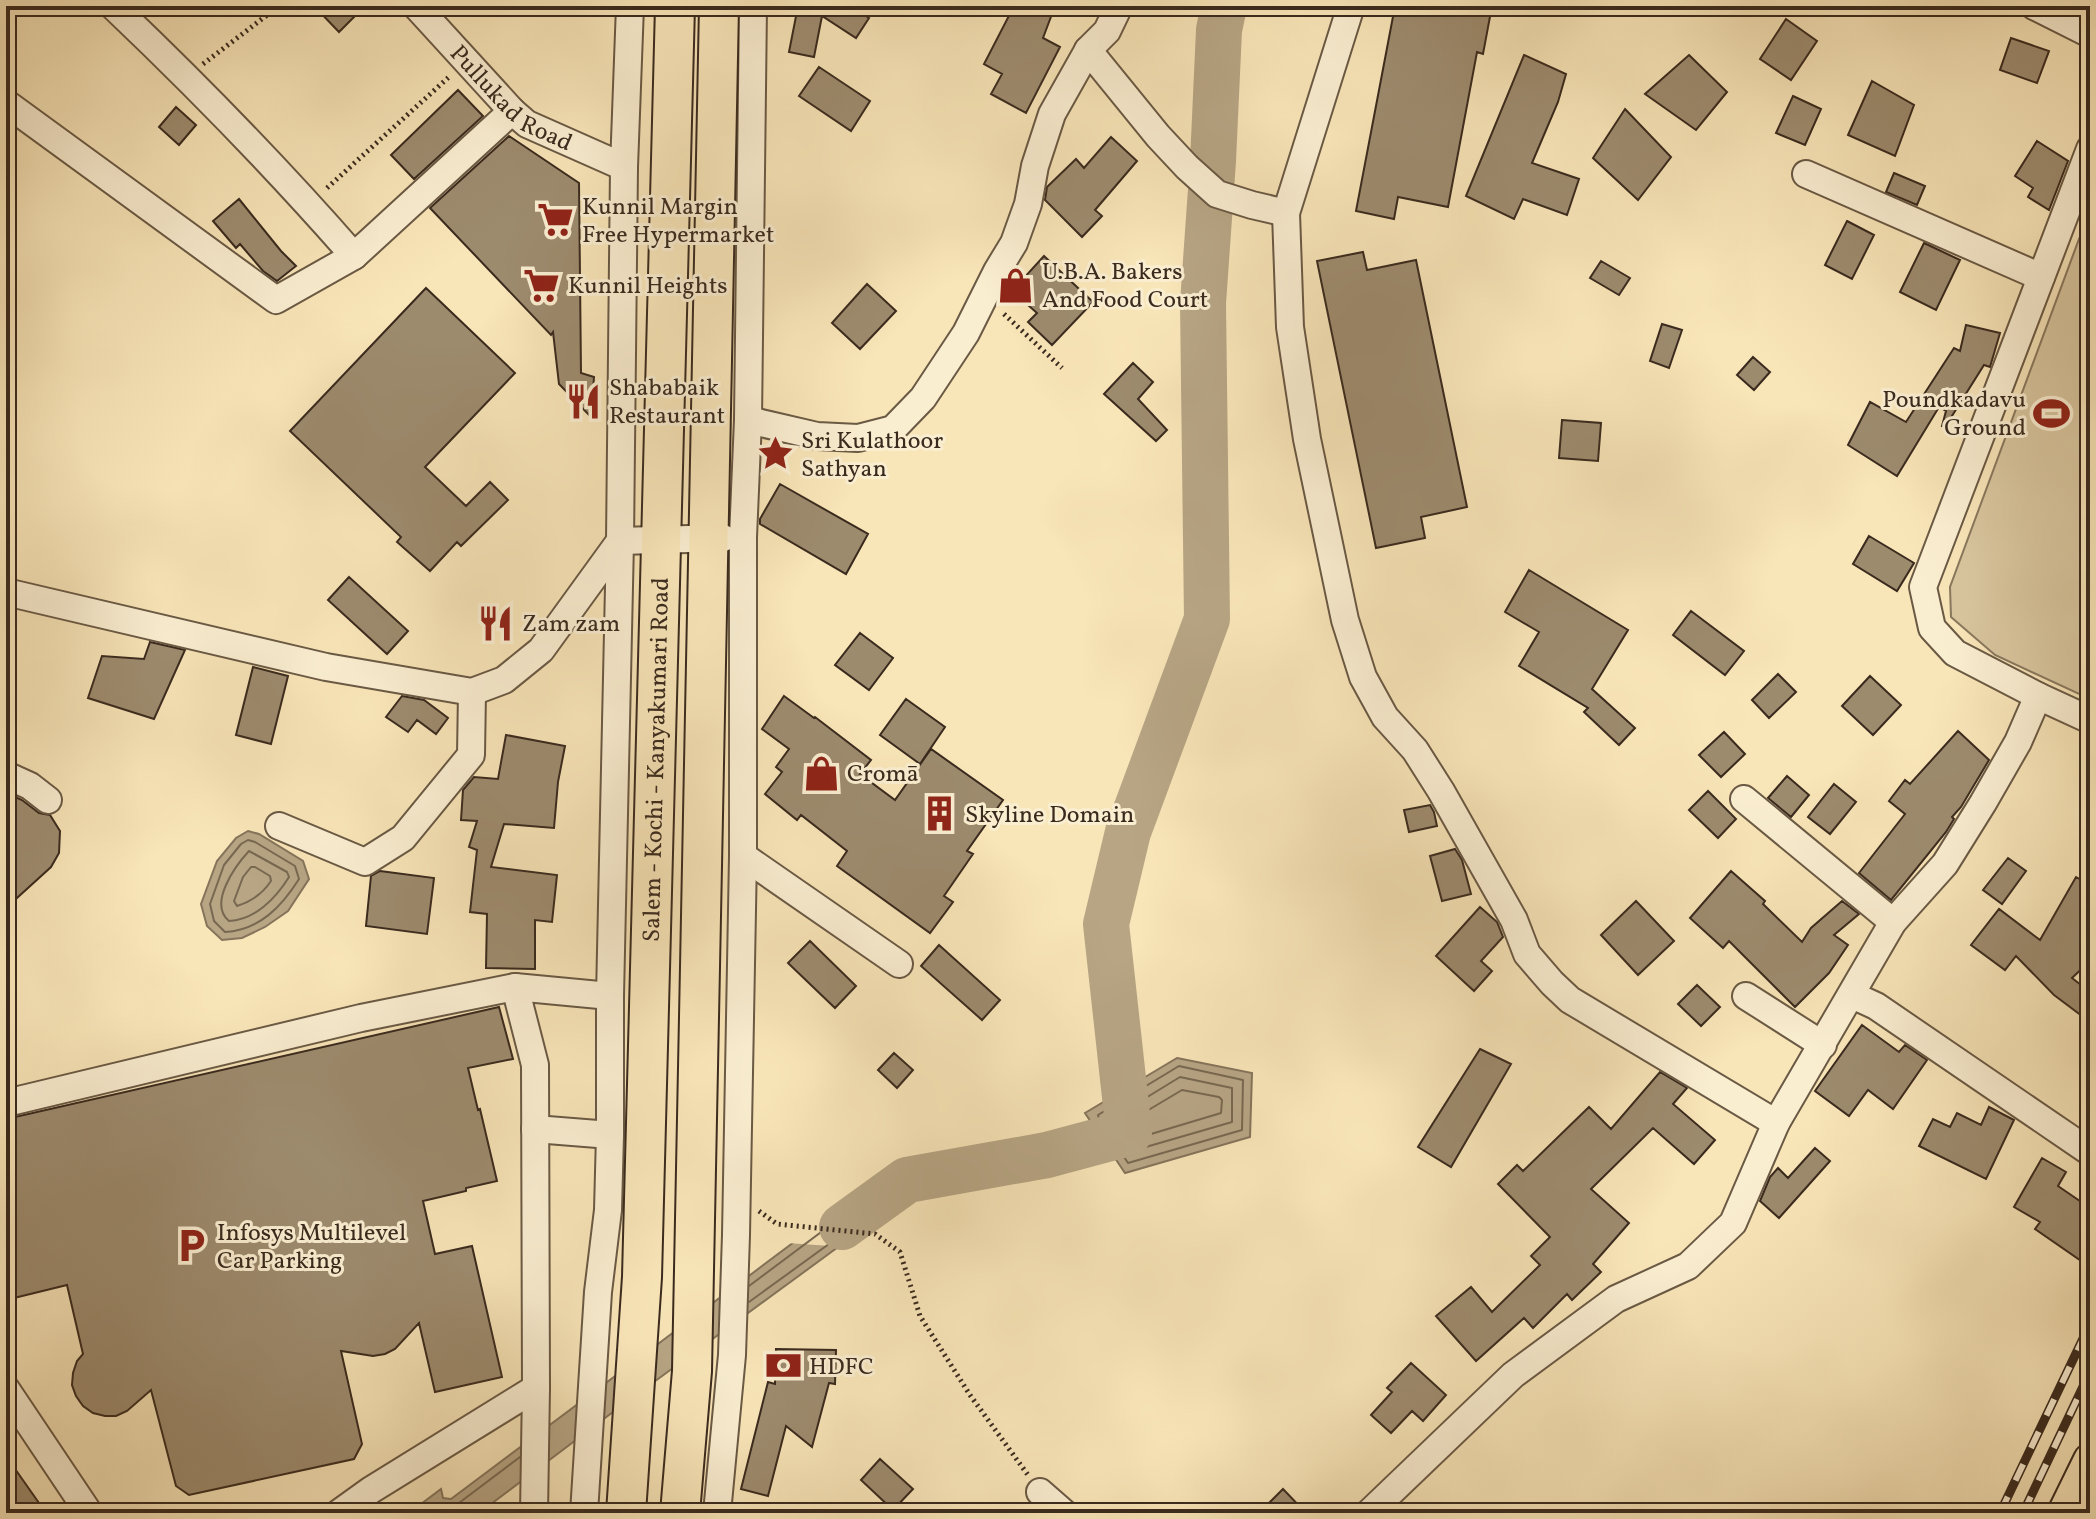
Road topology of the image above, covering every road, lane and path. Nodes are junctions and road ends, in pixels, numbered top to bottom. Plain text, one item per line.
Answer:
1 (113, 6) edge
2 (279, 6) edge
3 (416, 6) edge
4 (630, 6) edge
5 (675, 6) edge
6 (719, 6) edge
7 (753, 6) edge
8 (1119, 6) edge
9 (1351, 6) edge
10 (2034, 6) edge
11 (2090, 34) edge
12 (1088, 50) junction
13 (465, 62) junction
14 (187, 76) junction
15 (6, 103) edge
16 (512, 111) junction
17 (2090, 149) edge
18 (624, 167) junction
19 (1806, 174) dead end
20 (309, 205) junction
21 (1286, 213) junction
22 (354, 256) junction
23 (2041, 277) junction
24 (985, 297) junction
25 (1062, 368) dead end
26 (748, 420) junction
27 (725, 538) junction
28 (660, 539) junction
29 (620, 541) junction
30 (6, 592) edge
31 (472, 692) junction
32 (2038, 696) junction
33 (2090, 720) edge
34 (6, 775) edge
35 (1744, 799) dead end
36 (48, 800) dead end
37 (279, 826) dead end
38 (743, 856) junction
39 (1893, 922) junction
40 (899, 964) dead end
41 (515, 987) junction
42 (1852, 995) junction
43 (610, 996) junction
44 (1746, 996) dead end
45 (1823, 1045) junction
46 (6, 1103) edge
47 (1776, 1123) junction
48 (535, 1129) junction
49 (610, 1135) junction
50 (2090, 1152) edge
51 (757, 1209) dead end
52 (6, 1389) edge
53 (536, 1399) junction
54 (2090, 1460) edge
55 (1040, 1492) joint
56 (89, 1513) edge
57 (339, 1513) edge
58 (534, 1513) edge
59 (584, 1513) edge
60 (626, 1513) edge
61 (680, 1513) edge
62 (717, 1513) edge
63 (1064, 1513) edge
64 (1369, 1513) edge
65 (2064, 1513) edge

1 - 14 street
2 - 14 path
3 - 13 street, Pullukad Road
4 - 18 street
5 - 28 highway, Salem - Kochi - Kanyakumari Road
6 - 27 highway, Salem - Kochi - Kanyakumari Road
7 - 26 street
8 - 12 street
9 - 21 street
10 - 11 street
12 - 21 street
12 - 24 street
13 - 16 street, Pullukad Road
13 - 20 path
14 - 20 street
15 - 22 street
16 - 18 street, Pullukad Road
16 - 22 street
17 - 23 street
18 - 29 street
19 - 23 street
20 - 22 street
21 - 47 street
23 - 32 street
24 - 25 path
24 - 26 street
26 - 27 street
27 - 28 street
27 - 38 street
27 - 61 highway, Salem - Kochi - Kanyakumari Road
28 - 29 street
28 - 60 highway, Salem - Kochi - Kanyakumari Road
29 - 31 street
29 - 43 street
30 - 31 street
31 - 37 street
32 - 33 street
32 - 39 street
34 - 36 street
35 - 39 street
38 - 40 street
38 - 62 street
39 - 42 street
41 - 43 street
41 - 46 street
41 - 48 street
42 - 45 street
42 - 50 street
43 - 49 street
44 - 45 street
45 - 47 street
47 - 64 street
48 - 49 street
48 - 53 street
49 - 59 street
51 - 55 path
52 - 56 street
53 - 57 street
53 - 58 street
54 - 65 main road
55 - 63 street

